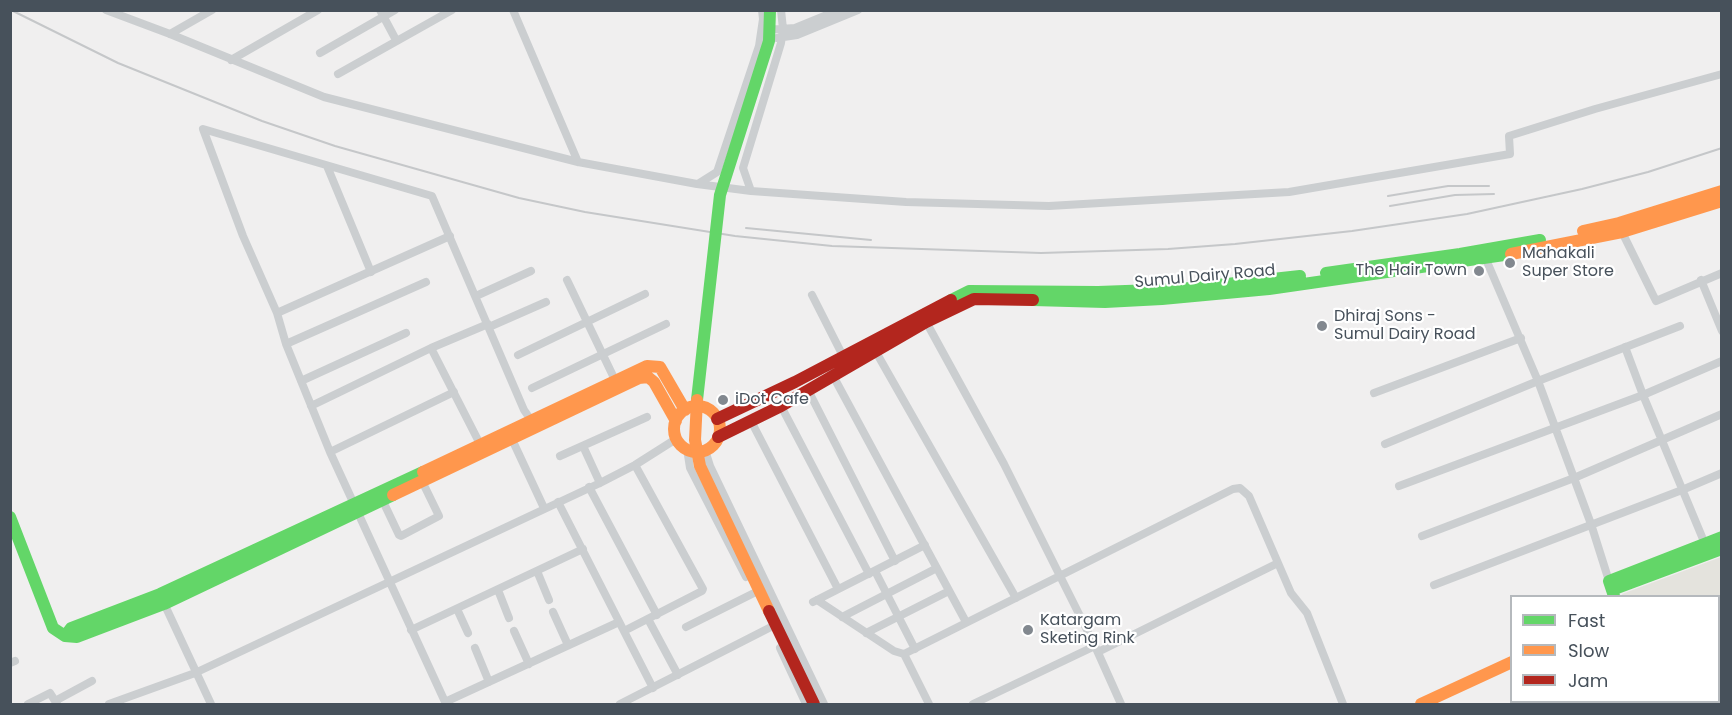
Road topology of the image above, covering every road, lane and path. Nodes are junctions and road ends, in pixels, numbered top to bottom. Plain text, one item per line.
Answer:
1 (106, 10) edge
2 (212, 10) edge
3 (318, 10) edge
4 (395, 10) edge
5 (453, 10) edge
6 (513, 10) edge
7 (762, 10) edge
8 (770, 10) edge
9 (781, 10) edge
10 (839, 10) edge
11 (858, 10) edge
12 (382, 14) edge
13 (170, 34) junction
14 (761, 34) junction
15 (782, 34) junction
16 (396, 40) junction
17 (320, 53) dead end
18 (231, 60) junction
19 (338, 74) dead end
20 (1722, 74) edge
21 (578, 162) junction
22 (327, 166) junction
23 (697, 184) junction
24 (751, 191) junction
25 (1720, 198) edge
26 (1622, 232) junction
27 (450, 236) junction
28 (1484, 255) junction
29 (531, 271) dead end
30 (371, 272) junction
31 (1722, 273) edge
32 (567, 280) dead end
33 (1701, 280) junction
34 (426, 282) dead end
35 (645, 294) dead end
36 (476, 296) junction
37 (812, 296) dead end
38 (546, 302) dead end
39 (277, 313) junction
40 (924, 318) junction
41 (587, 322) junction
42 (666, 324) dead end
43 (488, 325) junction
44 (1680, 326) dead end
45 (1722, 332) edge
46 (406, 333) dead end
47 (1521, 338) junction
48 (286, 344) junction
49 (1625, 347) junction
50 (431, 348) junction
51 (876, 352) junction
52 (602, 353) junction
53 (518, 355) dead end
54 (843, 356) junction
55 (1722, 361) edge
56 (831, 370) junction
57 (615, 380) junction
58 (300, 381) junction
59 (1538, 381) junction
60 (532, 388) dead end
61 (808, 390) junction
62 (454, 392) junction
63 (1374, 393) dead end
64 (1642, 395) junction
65 (311, 406) junction
66 (781, 406) junction
67 (685, 410) junction
68 (1722, 414) edge
69 (647, 417) dead end
70 (717, 419) junction
71 (531, 420) junction
72 (676, 421) junction
73 (751, 421) junction
74 (1555, 428) junction
75 (510, 436) junction
76 (718, 437) junction
77 (676, 439) junction
78 (1661, 439) junction
79 (480, 444) junction
80 (1385, 444) dead end
81 (583, 446) junction
82 (687, 449) junction
83 (705, 450) junction
84 (330, 452) junction
85 (560, 456) dead end
86 (635, 465) junction
87 (1722, 473) edge
88 (421, 478) junction
89 (1574, 478) junction
90 (600, 483) junction
91 (1399, 486) dead end
92 (590, 487) junction
93 (1682, 490) junction
94 (381, 496) junction
95 (558, 502) junction
96 (356, 508) junction
97 (544, 508) junction
98 (10, 517) edge
99 (1591, 524) junction
100 (13, 536) edge
101 (1422, 536) dead end
102 (1722, 537) edge
103 (1705, 544) junction
104 (925, 545) junction
105 (583, 549) junction
106 (1722, 549) edge
107 (895, 561) junction
108 (1278, 564) junction
109 (937, 568) junction
110 (537, 571) junction
111 (872, 572) junction
112 (1060, 575) junction
113 (390, 579) junction
114 (1434, 585) dead end
115 (838, 589) junction
116 (1612, 589) edge
117 (498, 590) junction
118 (949, 591) junction
119 (754, 593) junction
120 (886, 593) junction
121 (1016, 598) junction
122 (162, 599) junction
123 (549, 600) dead end
124 (458, 609) junction
125 (553, 612) dead end
126 (898, 616) junction
127 (653, 617) junction
128 (842, 617) junction
129 (509, 618) dead end
130 (619, 622) junction
131 (966, 622) junction
132 (686, 627) dead end
133 (771, 627) junction
134 (411, 630) junction
135 (514, 631) dead end
136 (624, 632) junction
137 (468, 633) dead end
138 (866, 633) junction
139 (568, 645) junction
140 (475, 648) dead end
141 (915, 649) junction
142 (1096, 649) junction
143 (904, 654) junction
144 (1510, 663) edge
145 (529, 664) junction
146 (1510, 672) edge
147 (195, 673) junction
148 (678, 675) junction
149 (92, 681) dead end
150 (489, 682) junction
151 (653, 688) junction
152 (56, 703) edge
153 (445, 703) edge
154 (975, 704) edge
155 (28, 705) edge
156 (109, 705) edge
157 (211, 705) edge
158 (620, 705) edge
159 (806, 705) edge
160 (814, 705) edge
161 (824, 705) edge
162 (929, 705) edge
163 (1121, 705) edge
164 (1343, 705) edge
165 (1421, 705) edge
166 (1439, 705) edge

1 - 13 street
2 - 13 street
3 - 18 street
4 - 12 street
5 - 16 street
6 - 21 street
7 - 14 street
8 - 160 street, bridge
9 - 15 street
10 - 15 street
11 - 15 street
12 - 16 street
12 - 17 street
13 - 18 street
14 - 15 street
14 - 23 street
15 - 24 street
16 - 19 street
18 - 21 street
20 - 24 street
21 - 23 street
22 - 27 street
22 - 30 street
22 - 39 street
23 - 24 street
25 - 26 street, Sumul Dairy Road
25 - 28 street
26 - 28 street, Sumul Dairy Road
26 - 33 street
27 - 30 street
27 - 36 street
28 - 40 street, Sumul Dairy Road
28 - 47 street
29 - 36 street
30 - 39 street
31 - 33 street
32 - 41 street
33 - 45 street
34 - 48 street
35 - 41 street
36 - 43 street
37 - 54 street
38 - 43 street
39 - 48 street
40 - 51 street, Sumul Dairy Road
40 - 54 street
40 - 112 street
41 - 52 street
41 - 53 street
42 - 52 street
43 - 50 street
43 - 71 street
44 - 49 street
46 - 58 street
47 - 59 street
47 - 63 street
48 - 58 street
49 - 59 street
49 - 64 street
50 - 62 street
50 - 65 street
51 - 56 street, Sumul Dairy Road
51 - 121 street
52 - 57 street
52 - 60 street
54 - 56 street
55 - 64 street
56 - 61 street, Sumul Dairy Road
56 - 70 street
56 - 104 street
57 - 67 street
57 - 71 street
58 - 65 street
59 - 74 street
59 - 80 street
61 - 66 street, Sumul Dairy Road
61 - 107 street
62 - 79 street
62 - 84 street
64 - 74 street
64 - 78 street
65 - 84 street
66 - 73 street, Sumul Dairy Road
66 - 111 street
67 - 70 street
67 - 72 street
68 - 78 street
69 - 81 street
70 - 76 street
71 - 75 street
72 - 75 street
72 - 77 street
73 - 76 street, Sumul Dairy Road
73 - 115 street
74 - 89 street
74 - 91 street
75 - 79 street
75 - 88 street
75 - 97 street
76 - 83 street
77 - 82 street
77 - 86 street
78 - 89 street
78 - 93 street
79 - 88 street
81 - 85 street
81 - 90 street
82 - 83 street
82 - 119 street
83 - 161 street
84 - 96 street
86 - 90 street
86 - 127 street
87 - 93 street
88 - 94 street
88 - 94 street
89 - 99 street
89 - 101 street
90 - 92 street
92 - 95 street
92 - 127 street
93 - 99 street
93 - 103 street
94 - 96 street
95 - 97 street
95 - 105 street
96 - 113 street
96 - 122 street
97 - 113 street
98 - 100 street
99 - 114 street
99 - 116 street
100 - 122 street
102 - 103 street
103 - 116 street
104 - 107 street
104 - 109 street
105 - 110 street
105 - 130 street
106 - 116 street
107 - 111 street
108 - 112 street
108 - 142 street
108 - 164 street
109 - 118 street
109 - 120 street
110 - 117 street
110 - 123 street
111 - 115 street
111 - 120 street
112 - 121 street
112 - 142 street
113 - 134 street
113 - 147 street
115 - 128 street
117 - 124 street
117 - 129 street
118 - 126 street
118 - 131 street
119 - 132 street
119 - 133 street
120 - 126 street
120 - 128 street
121 - 131 street
122 - 147 street
124 - 134 street
124 - 137 street
125 - 139 street
126 - 138 street
126 - 141 street
127 - 136 street
127 - 148 street
128 - 138 street
130 - 136 street
130 - 139 street
131 - 141 street
133 - 148 street
133 - 159 street
134 - 153 street
135 - 145 street
136 - 151 street
138 - 143 street
139 - 145 street
140 - 150 street
141 - 143 street
142 - 154 street
142 - 163 street
143 - 162 street
144 - 165 street
145 - 150 street
146 - 166 street
147 - 156 street
147 - 157 street
148 - 151 street
149 - 152 street
150 - 153 street
151 - 158 street
152 - 155 street

